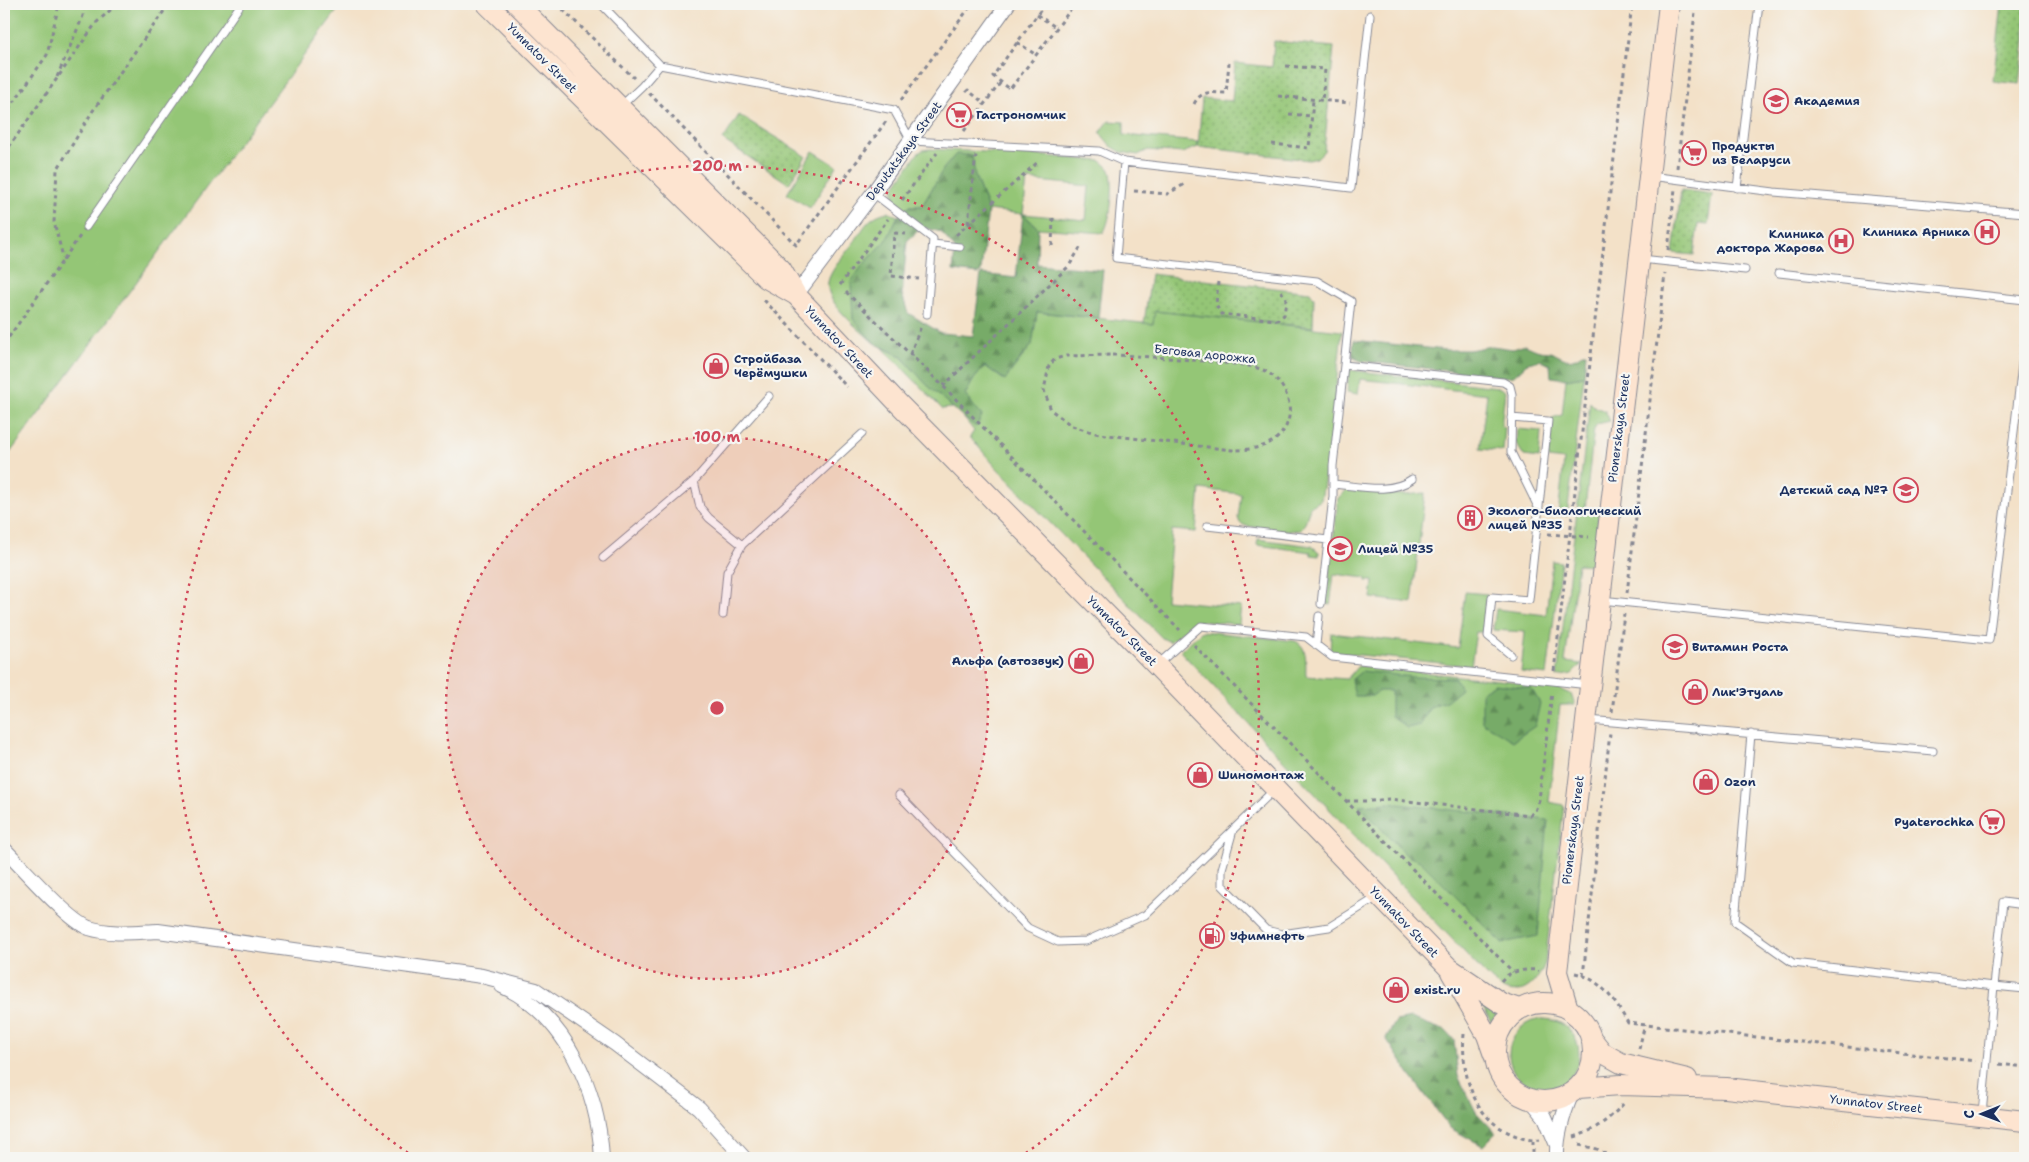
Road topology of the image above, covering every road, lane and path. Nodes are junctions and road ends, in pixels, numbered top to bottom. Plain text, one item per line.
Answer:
1 (59, 4) edge
2 (84, 4) edge
3 (117, 4) edge
4 (169, 4) edge
5 (240, 4) edge
6 (487, 4) edge
7 (517, 4) edge
8 (557, 4) edge
9 (601, 4) edge
10 (972, 4) edge
11 (1008, 4) edge
12 (1045, 4) edge
13 (1075, 4) edge
14 (1632, 4) edge
15 (1669, 4) edge
16 (1696, 4) edge
17 (1759, 4) edge
18 (1037, 14) junction
19 (1370, 15) dead end
20 (1057, 28) junction
21 (1017, 42) junction
22 (1036, 55) junction
23 (1229, 63) dead end
24 (660, 64) junction
25 (1286, 66) dead end
26 (1001, 82) junction
27 (54, 84) junction
28 (642, 86) junction
29 (963, 96) dead end
30 (1278, 96) dead end
31 (1313, 100) junction
32 (1322, 100) junction
33 (985, 104) junction
34 (1194, 104) dead end
35 (1360, 104) junction
36 (620, 107) junction
37 (894, 110) junction
38 (1289, 114) dead end
39 (4, 116) edge
40 (1312, 116) junction
41 (605, 120) junction
42 (958, 133) dead end
43 (911, 141) junction
44 (977, 144) junction
45 (1272, 144) dead end
46 (1052, 149) junction
47 (4, 154) edge
48 (1124, 162) junction
49 (1649, 176) junction
50 (1676, 179) junction
51 (1185, 184) dead end
52 (1737, 188) junction
53 (1133, 191) dead end
54 (873, 193) junction
55 (2025, 213) edge
56 (1054, 217) dead end
57 (968, 225) junction
58 (86, 227) joint
59 (930, 236) junction
60 (933, 244) junction
61 (945, 246) junction
62 (1052, 246) dead end
63 (960, 247) dead end
64 (1080, 248) dead end
65 (1639, 258) junction
66 (64, 261) junction
67 (1667, 262) junction
68 (1219, 270) junction
69 (1745, 270) dead end
70 (1779, 273) dead end
71 (1280, 277) junction
72 (930, 280) junction
73 (796, 295) junction
74 (762, 298) dead end
75 (2025, 300) edge
76 (927, 314) joint
77 (2025, 340) edge
78 (4, 344) edge
79 (910, 354) dead end
80 (1344, 365) junction
81 (943, 386) dead end
82 (847, 387) dead end
83 (769, 396) dead end
84 (1511, 418) junction
85 (862, 434) dead end
86 (1130, 438) joint
87 (1412, 479) dead end
88 (694, 481) junction
89 (1333, 484) junction
90 (1539, 509) junction
91 (1207, 526) dead end
92 (1536, 533) junction
93 (1571, 536) junction
94 (1606, 539) junction
95 (1328, 540) junction
96 (1633, 541) junction
97 (742, 544) junction
98 (604, 558) dead end
99 (1600, 600) junction
100 (1626, 603) junction
101 (1321, 604) dead end
102 (723, 615) dead end
103 (1319, 616) dead end
104 (1316, 645) junction
105 (1511, 656) dead end
106 (1156, 665) junction
107 (1553, 681) junction
108 (1589, 686) junction
109 (1585, 720) junction
110 (1611, 722) junction
111 (1751, 734) junction
112 (1932, 750) dead end
113 (1275, 789) junction
114 (899, 795) dead end
115 (1346, 801) dead end
116 (1233, 829) junction
117 (4, 848) edge
118 (1378, 896) junction
119 (2025, 905) edge
120 (1449, 968) junction
121 (1534, 970) dead end
122 (1557, 972) junction
123 (479, 976) junction
124 (1583, 976) junction
125 (1994, 986) junction
126 (2025, 989) edge
127 (1526, 1006) junction
128 (1568, 1009) junction
129 (1464, 1031) dead end
130 (1591, 1038) junction
131 (1495, 1058) junction
132 (1987, 1062) junction
133 (2025, 1067) edge
134 (1726, 1088) junction
135 (1575, 1090) junction
136 (1532, 1101) junction
137 (1981, 1116) junction
138 (2025, 1121) edge
139 (1579, 1145) dead end
140 (1557, 1152) edge
141 (602, 1158) edge
142 (744, 1158) edge
143 (1533, 1158) edge
144 (1613, 1158) edge

1 - 39 path
2 - 27 path
3 - 27 path
4 - 66 path
5 - 58 lane
6 - 41 main road, Yunnatov Street
7 - 36 main road, Yunnatov Street
8 - 28 path
9 - 24 lane
10 - 37 path
11 - 43 street, Deputatskaya Street
12 - 18 path
13 - 20 path
14 - 93 path
15 - 49 main road, Pionerskaya Street
16 - 50 path
17 - 52 lane
18 - 20 path
18 - 21 path
19 - 35 lane
20 - 22 path
21 - 22 path
21 - 26 path
22 - 26 path
23 - 34 path
24 - 28 lane
24 - 37 lane
25 - 32 path
26 - 33 path
27 - 47 path
28 - 36 lane
28 - 37 path
29 - 33 path
30 - 31 path
31 - 32 path
31 - 40 path
32 - 35 path
33 - 42 path
35 - 48 lane
36 - 41 lane
36 - 73 main road, Yunnatov Street
37 - 43 lane
38 - 40 path
40 - 45 path
41 - 73 main road, Yunnatov Street
43 - 44 lane
43 - 54 street, Deputatskaya Street
44 - 46 lane
44 - 57 path
46 - 48 lane
46 - 57 path
48 - 68 lane
49 - 50 lane
49 - 65 main road, Pionerskaya Street
50 - 52 lane
50 - 67 path
51 - 53 path
52 - 55 lane
54 - 59 lane
54 - 73 street, Deputatskaya Street
56 - 62 path
57 - 61 path
58 - 66 path
59 - 60 lane
59 - 72 path
60 - 61 lane
60 - 72 lane
61 - 63 lane
64 - 81 path
65 - 67 lane
65 - 94 main road, Pionerskaya Street
66 - 78 path
67 - 69 lane
67 - 96 path
68 - 71 lane
68 - 71 path
70 - 75 lane
71 - 80 lane
72 - 76 lane
73 - 106 main road, Yunnatov Street
74 - 82 path
76 - 79 path
77 - 100 lane
80 - 84 lane
80 - 89 lane
83 - 88 lane
84 - 90 lane
84 - 90 lane
85 - 97 lane
86 - 86 path, Беговая дорожка
87 - 89 lane
88 - 97 lane
88 - 98 lane
89 - 95 lane
90 - 92 lane
91 - 95 lane
92 - 93 path
92 - 105 lane
93 - 94 path
93 - 107 path
94 - 96 path
94 - 99 main road, Pionerskaya Street
95 - 101 lane
96 - 100 path
97 - 102 lane
99 - 100 lane
99 - 108 main road, Pionerskaya Street
100 - 110 path
103 - 104 lane
104 - 106 lane
104 - 107 lane
106 - 113 main road, Yunnatov Street
107 - 108 lane
107 - 115 path
108 - 109 main road, Pionerskaya Street
109 - 110 lane
109 - 122 main road, Pionerskaya Street
110 - 111 lane
110 - 124 path
111 - 112 lane
111 - 125 lane
113 - 116 lane
113 - 118 main road, Yunnatov Street
114 - 116 lane
116 - 118 lane
117 - 123 street
118 - 120 main road, Yunnatov Street
119 - 125 lane
120 - 127 main road, Yunnatov Street
120 - 131 main road, Yunnatov Street
121 - 122 path
122 - 124 path
122 - 127 main road
122 - 128 main road, Pionerskaya Street
123 - 141 street
123 - 142 street
124 - 132 path
125 - 126 lane
125 - 132 lane
127 - 128 main road
127 - 131 main road
128 - 130 main road
129 - 143 path
130 - 134 main road, Yunnatov Street
130 - 135 main road
131 - 136 main road
132 - 133 path
132 - 137 lane
134 - 135 main road, Yunnatov Street
134 - 137 main road, Yunnatov Street
135 - 136 main road
135 - 140 street
136 - 140 street
137 - 138 main road, Yunnatov Street
139 - 144 path

